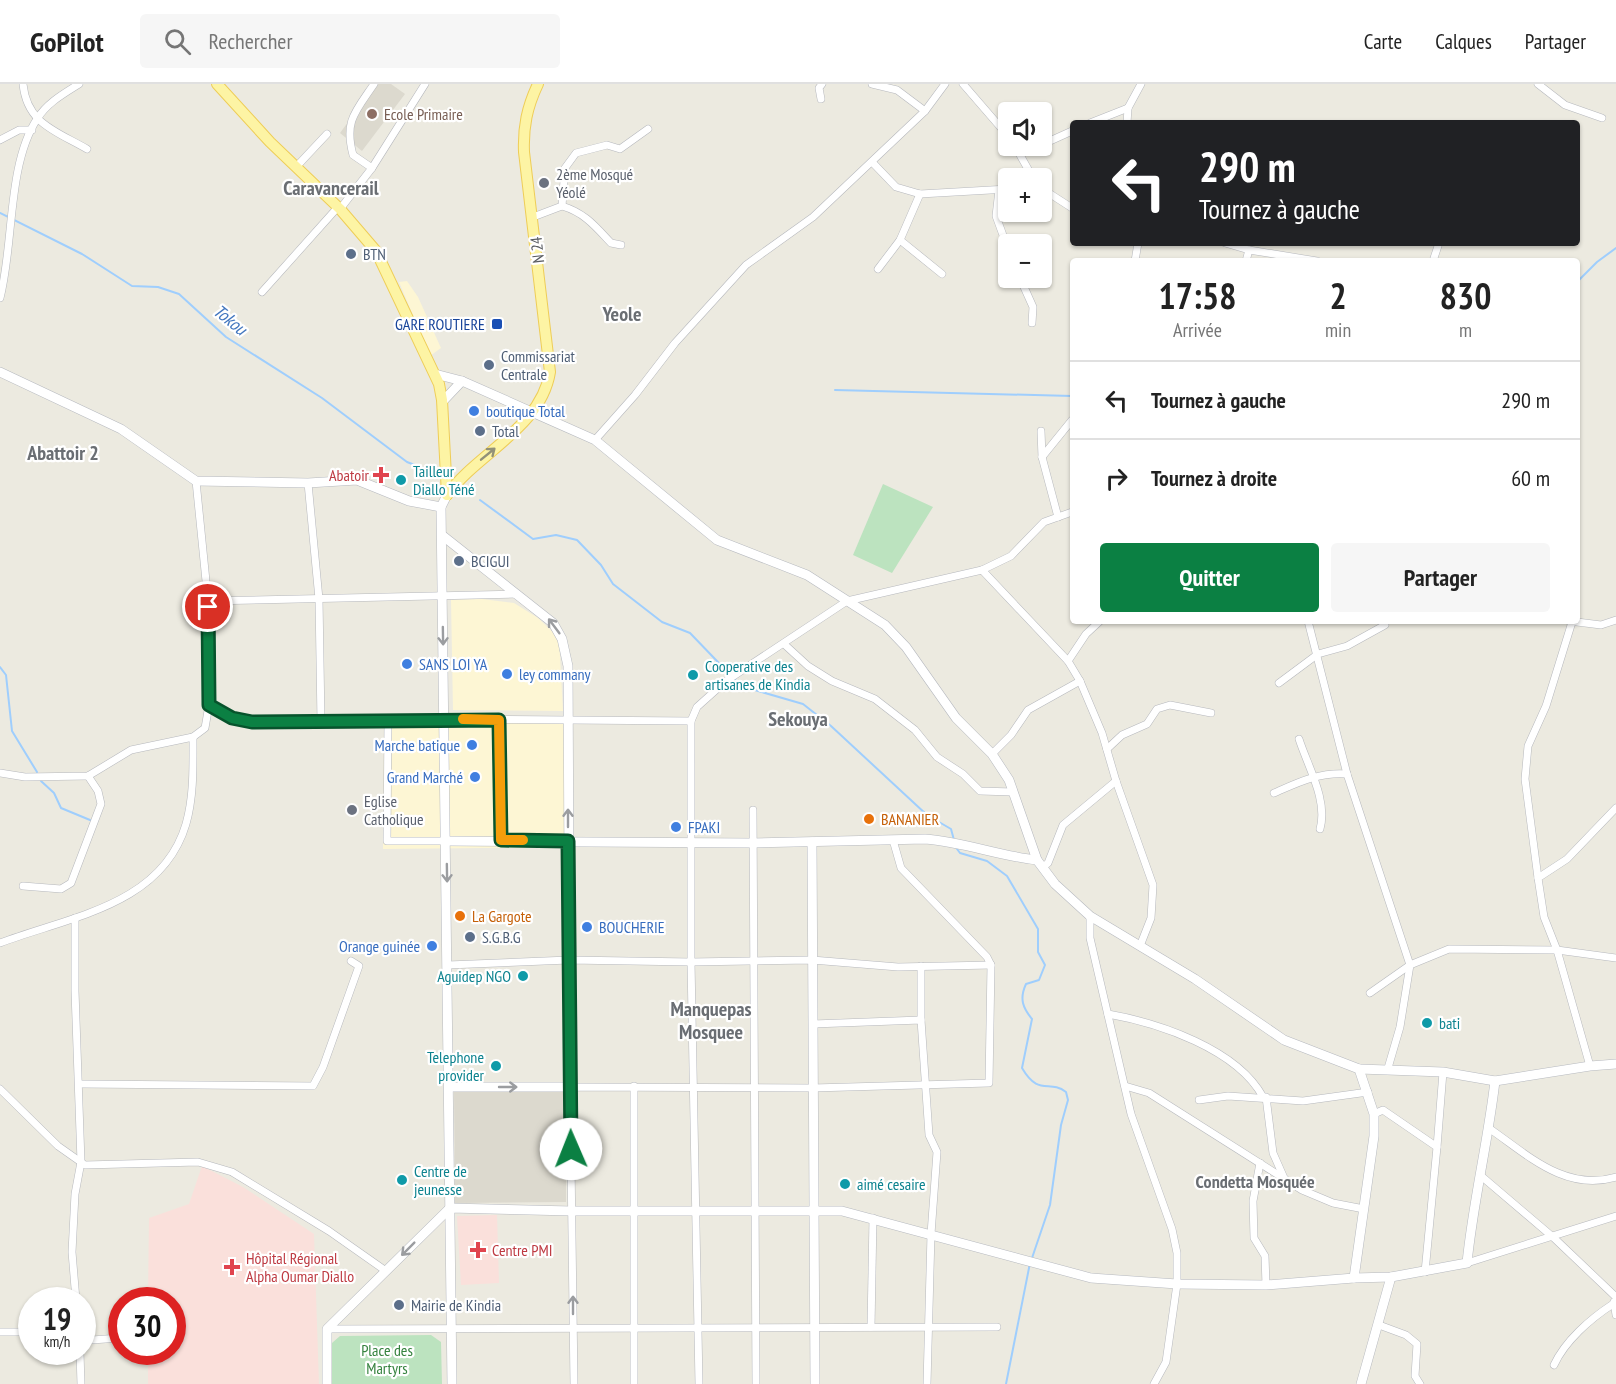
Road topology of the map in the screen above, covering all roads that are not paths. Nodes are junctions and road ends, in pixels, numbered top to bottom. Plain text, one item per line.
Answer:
1 (23, 84) edge
2 (79, 84) edge
3 (217, 84) edge
4 (374, 84) edge
5 (425, 84) edge
6 (538, 84) edge
7 (872, 84) edge
8 (945, 84) edge
9 (963, 84) edge
10 (1141, 84) edge
11 (1538, 84) edge
12 (818, 85) edge
13 (821, 99) dead end
14 (1128, 108) junction
15 (925, 111) junction
16 (1602, 118) dead end
17 (36, 120) junction
18 (1098, 120) edge
19 (1127, 120) edge
20 (998, 124) edge
21 (648, 129) dead end
22 (32, 130) junction
23 (1070, 132) edge
24 (327, 134) dead end
25 (0, 140) edge
26 (1052, 140) edge
27 (87, 148) dead end
28 (872, 162) junction
29 (297, 166) junction
30 (372, 168) junction
31 (998, 190) edge
32 (920, 194) junction
33 (1052, 195) edge
34 (998, 199) edge
35 (562, 206) junction
36 (1070, 207) edge
37 (339, 208) junction
38 (533, 217) junction
39 (998, 222) edge
40 (900, 240) junction
41 (621, 245) dead end
42 (1235, 246) edge
43 (1248, 250) junction
44 (1247, 258) edge
45 (1298, 258) edge
46 (878, 269) dead end
47 (942, 274) dead end
48 (1024, 288) edge
49 (262, 292) dead end
50 (0, 298) edge
51 (1032, 323) dead end
52 (0, 372) edge
53 (437, 379) junction
54 (462, 381) junction
55 (442, 401) junction
56 (531, 413) junction
57 (1070, 422) edge
58 (1041, 431) dead end
59 (596, 440) junction
60 (1042, 457) junction
61 (196, 481) junction
62 (308, 483) junction
63 (447, 495) junction
64 (441, 507) junction
65 (1070, 513) edge
66 (1058, 517) junction
67 (443, 536) junction
68 (982, 570) junction
69 (517, 594) junction
70 (443, 596) junction
71 (319, 599) junction
72 (208, 601) junction
73 (847, 601) junction
74 (1616, 620) edge
75 (1580, 623) edge
76 (1097, 624) edge
77 (1309, 624) edge
78 (1569, 624) edge
79 (1385, 625) dead end
80 (784, 644) junction
81 (1318, 654) junction
82 (1068, 661) junction
83 (1080, 681) junction
84 (1279, 683) dead end
85 (209, 705) junction
86 (1211, 713) dead end
87 (444, 719) junction
88 (388, 720) junction
89 (499, 720) junction
90 (567, 720) junction
91 (691, 721) junction
92 (321, 722) junction
93 (193, 737) junction
94 (1299, 739) dead end
95 (1107, 749) junction
96 (992, 753) junction
97 (0, 773) edge
98 (1347, 774) junction
99 (88, 776) junction
100 (1311, 776) junction
101 (1116, 781) junction
102 (1013, 792) junction
103 (1274, 793) dead end
104 (1616, 808) edge
105 (753, 810) dead end
106 (1320, 829) dead end
107 (501, 840) junction
108 (893, 840) junction
109 (446, 841) junction
110 (568, 841) junction
111 (691, 842) junction
112 (812, 842) junction
113 (752, 843) junction
114 (1040, 864) junction
115 (1538, 878) junction
116 (23, 886) dead end
117 (1090, 916) junction
118 (75, 918) junction
119 (0, 943) edge
120 (1140, 946) junction
121 (1557, 950) junction
122 (1616, 958) edge
123 (569, 960) junction
124 (812, 960) junction
125 (351, 961) dead end
126 (752, 961) junction
127 (691, 962) junction
128 (448, 965) junction
129 (991, 965) junction
130 (1410, 965) junction
131 (921, 966) junction
132 (1370, 993) dead end
133 (1108, 1014) junction
134 (921, 1020) junction
135 (813, 1024) junction
136 (1616, 1064) edge
137 (1590, 1066) junction
138 (1388, 1068) junction
139 (1359, 1069) junction
140 (1443, 1072) junction
141 (1495, 1081) junction
142 (80, 1084) junction
143 (926, 1085) junction
144 (634, 1086) junction
145 (693, 1086) junction
146 (753, 1086) junction
147 (1125, 1086) junction
148 (449, 1087) junction
149 (570, 1087) junction
150 (813, 1088) junction
151 (0, 1089) edge
152 (1368, 1092) junction
153 (1265, 1097) junction
154 (1199, 1100) dead end
155 (1374, 1114) junction
156 (1490, 1129) junction
157 (1437, 1147) junction
158 (81, 1162) junction
159 (1260, 1163) junction
160 (1480, 1175) junction
161 (1616, 1177) edge
162 (1284, 1178) junction
163 (450, 1208) junction
164 (694, 1209) junction
165 (814, 1209) junction
166 (1364, 1209) junction
167 (634, 1210) junction
168 (754, 1210) junction
169 (572, 1211) junction
170 (1616, 1216) edge
171 (873, 1218) junction
172 (931, 1234) junction
173 (1554, 1238) junction
174 (1467, 1263) junction
175 (386, 1271) junction
176 (1425, 1272) junction
177 (1392, 1277) junction
178 (1354, 1278) junction
179 (1177, 1284) junction
180 (1266, 1285) junction
181 (75, 1287) edge
182 (1615, 1300) edge
183 (1616, 1315) edge
184 (1379, 1325) junction
185 (815, 1327) junction
186 (871, 1327) junction
187 (927, 1327) junction
188 (997, 1327) dead end
189 (451, 1328) junction
190 (573, 1328) junction
191 (634, 1328) junction
192 (698, 1328) junction
193 (755, 1328) junction
194 (327, 1329) junction
195 (0, 1332) edge
196 (18, 1332) edge
197 (80, 1365) edge
198 (1554, 1365) dead end
199 (81, 1384) edge
200 (327, 1384) edge
201 (452, 1384) edge
202 (574, 1384) edge
203 (634, 1384) edge
204 (699, 1384) edge
205 (756, 1384) edge
206 (815, 1384) edge
207 (927, 1384) edge
208 (1154, 1384) edge
209 (1361, 1384) edge
210 (1420, 1384) edge

1 - 17 street
2 - 17 street
3 - 29 main road
4 - 30 street
5 - 30 street
6 - 38 main road, N 24
7 - 15 street
8 - 15 street
9 - 20 street
10 - 14 street
11 - 16 street
12 - 13 street
14 - 18 street
14 - 19 street
15 - 28 street
17 - 22 street
17 - 27 street
21 - 35 street
22 - 25 street
22 - 50 street
23 - 26 street
24 - 29 street
28 - 32 street
28 - 59 street
29 - 37 main road
30 - 37 street
31 - 32 street
32 - 40 street
33 - 36 street
34 - 39 street
35 - 38 street
35 - 41 street
37 - 49 street
37 - 53 main road
38 - 56 main road, N 24
40 - 46 street
40 - 47 street
42 - 43 street
43 - 44 street
43 - 45 street
48 - 51 street
52 - 61 street
53 - 54 street
53 - 55 main road
54 - 55 street
54 - 56 street
55 - 63 main road
56 - 59 street
63 -> 56 main road, N 24
57 - 60 street
58 - 60 street
59 - 73 street
60 - 66 street
61 - 62 street
61 - 72 street
62 - 64 street
62 - 71 street
63 - 64 street
64 - 67 street
65 - 66 street
66 - 68 street
67 - 69 street
67 - 70 street
68 - 73 street
68 - 82 street
69 - 70 street
90 -> 69 street
70 - 71 street
70 -> 87 street
71 - 72 street
71 - 92 street
72 - 85 street
73 - 80 street
73 - 96 street
74 - 75 street
76 - 82 street
77 - 81 street
78 - 115 street
79 - 81 street
80 - 91 street
80 - 102 street
81 - 84 street
81 - 98 street
82 - 83 street
83 - 95 street
83 - 96 street
85 - 92 street
85 - 93 street
86 - 95 street
87 - 88 street
87 - 89 street
87 - 109 street
88 - 92 street
88 - 109 street
89 - 90 street
89 - 107 street
90 - 91 street
110 -> 90 street
91 - 111 street
93 - 99 street
93 - 118 street
94 - 100 street
95 - 101 street
96 - 102 street
97 - 99 street
98 - 100 street
98 - 130 street
99 - 116 street
100 - 103 street
100 - 106 street
101 - 114 street
101 - 120 street
102 - 114 street
104 - 115 street
105 - 113 street
107 - 109 street
107 - 110 street
108 - 112 street
108 - 114 street
108 - 129 street
109 -> 128 street
110 - 111 street
110 - 123 street
111 - 113 street
111 - 127 street
112 - 113 street
112 - 124 street
113 - 126 street
114 - 117 street
115 - 121 street
117 - 120 street
117 - 133 street
118 - 119 street
118 - 142 street
120 - 139 street
121 - 122 street
121 - 130 street
121 - 137 street
123 - 127 street
123 - 128 street
123 - 149 street
124 - 126 street
124 - 131 street
124 - 135 street
125 - 142 street
126 - 127 street
126 - 146 street
127 - 145 street
128 - 148 street
129 - 131 street
129 - 143 street
130 - 132 street
130 - 138 street
131 - 134 street
133 - 147 street
133 - 153 street
134 - 135 street
134 - 143 street
135 - 150 street
136 - 137 street
137 - 141 street
138 - 139 street
138 - 140 street
139 - 152 street
140 - 141 street
140 - 157 street
141 - 156 street
142 - 158 street
143 - 150 street
143 - 172 street
144 - 145 street
144 - 149 street
144 - 167 street
145 - 146 street
145 - 164 street
146 - 150 street
146 - 168 street
147 - 159 street
147 - 179 street
148 -> 149 street
148 - 163 street
149 - 169 street
150 - 165 street
151 - 158 street
152 - 153 street
152 - 155 street
153 - 154 street
153 - 162 street
155 - 157 street
155 - 166 street
156 - 160 street
156 - 161 street
157 - 176 street
158 - 175 street
158 - 181 street
159 - 162 street
159 - 180 street
160 - 173 street
160 - 174 street
162 - 166 street
163 - 169 street
163 -> 175 street
163 - 189 street
164 - 167 street
164 - 168 street
164 - 192 street
165 - 168 street
165 - 171 street
165 - 185 street
166 - 178 street
167 - 169 street
167 - 191 street
168 - 193 street
190 -> 169 street
170 - 173 street
171 - 172 street
171 - 186 street
172 - 179 street
172 - 187 street
173 - 174 street
173 - 182 street
174 - 176 street
175 - 194 street
176 - 177 street
177 - 178 street
177 - 184 street
178 - 180 street
179 - 180 street
179 - 208 street
182 - 183 street
182 - 198 street
184 - 209 street
184 - 210 street
185 - 186 street
185 - 193 street
185 - 206 street
186 - 187 street
187 - 188 street
187 - 207 street
189 - 190 street
189 - 194 street
189 - 201 street
190 - 191 street
190 - 202 street
191 - 192 street
191 - 203 street
192 - 193 street
192 - 204 street
193 - 205 street
194 - 200 street
195 - 196 street
197 - 199 street

